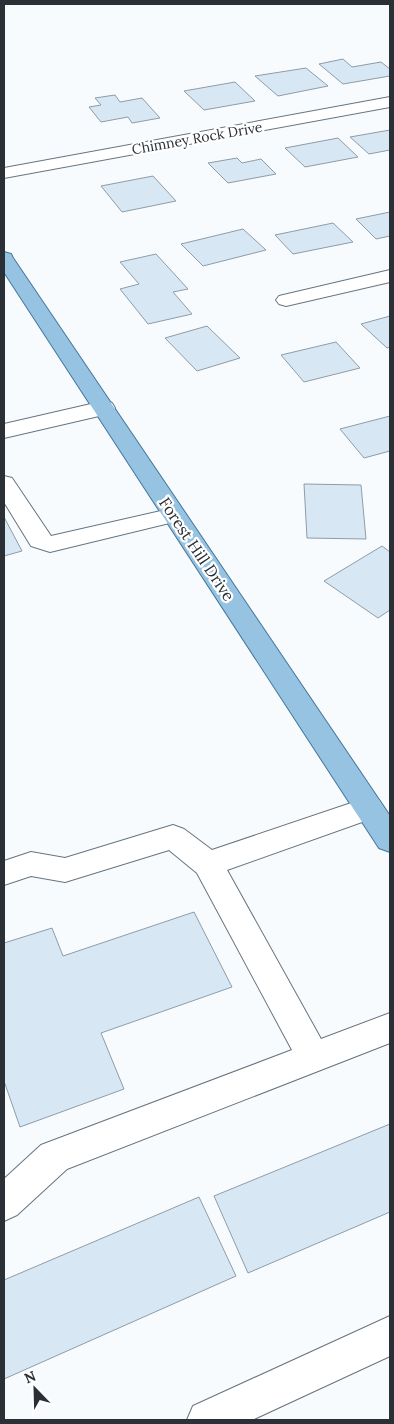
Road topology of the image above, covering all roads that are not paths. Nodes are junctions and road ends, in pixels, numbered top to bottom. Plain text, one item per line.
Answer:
1 (390, 102) edge
2 (4, 172) edge
3 (4, 258) edge
4 (390, 276) edge
5 (286, 300) dead end
6 (104, 408) junction
7 (4, 431) edge
8 (4, 483) edge
9 (174, 514) junction
10 (369, 808) junction
11 (390, 840) edge
12 (208, 864) junction
13 (4, 873) edge
14 (390, 1028) edge
15 (313, 1057) junction
16 (4, 1203) edge
17 (390, 1336) edge
18 (206, 1420) edge

1 - 2 street, Chimney Rock Drive
3 - 6 main road, Forest Hill Drive
4 - 5 street
6 - 7 street
6 - 9 main road, Forest Hill Drive
8 - 9 street
9 - 10 main road, Forest Hill Drive
10 - 11 main road, Forest Hill Drive
10 - 12 street
12 - 13 street
12 - 15 street
14 - 15 street
15 - 16 street
17 - 18 street

